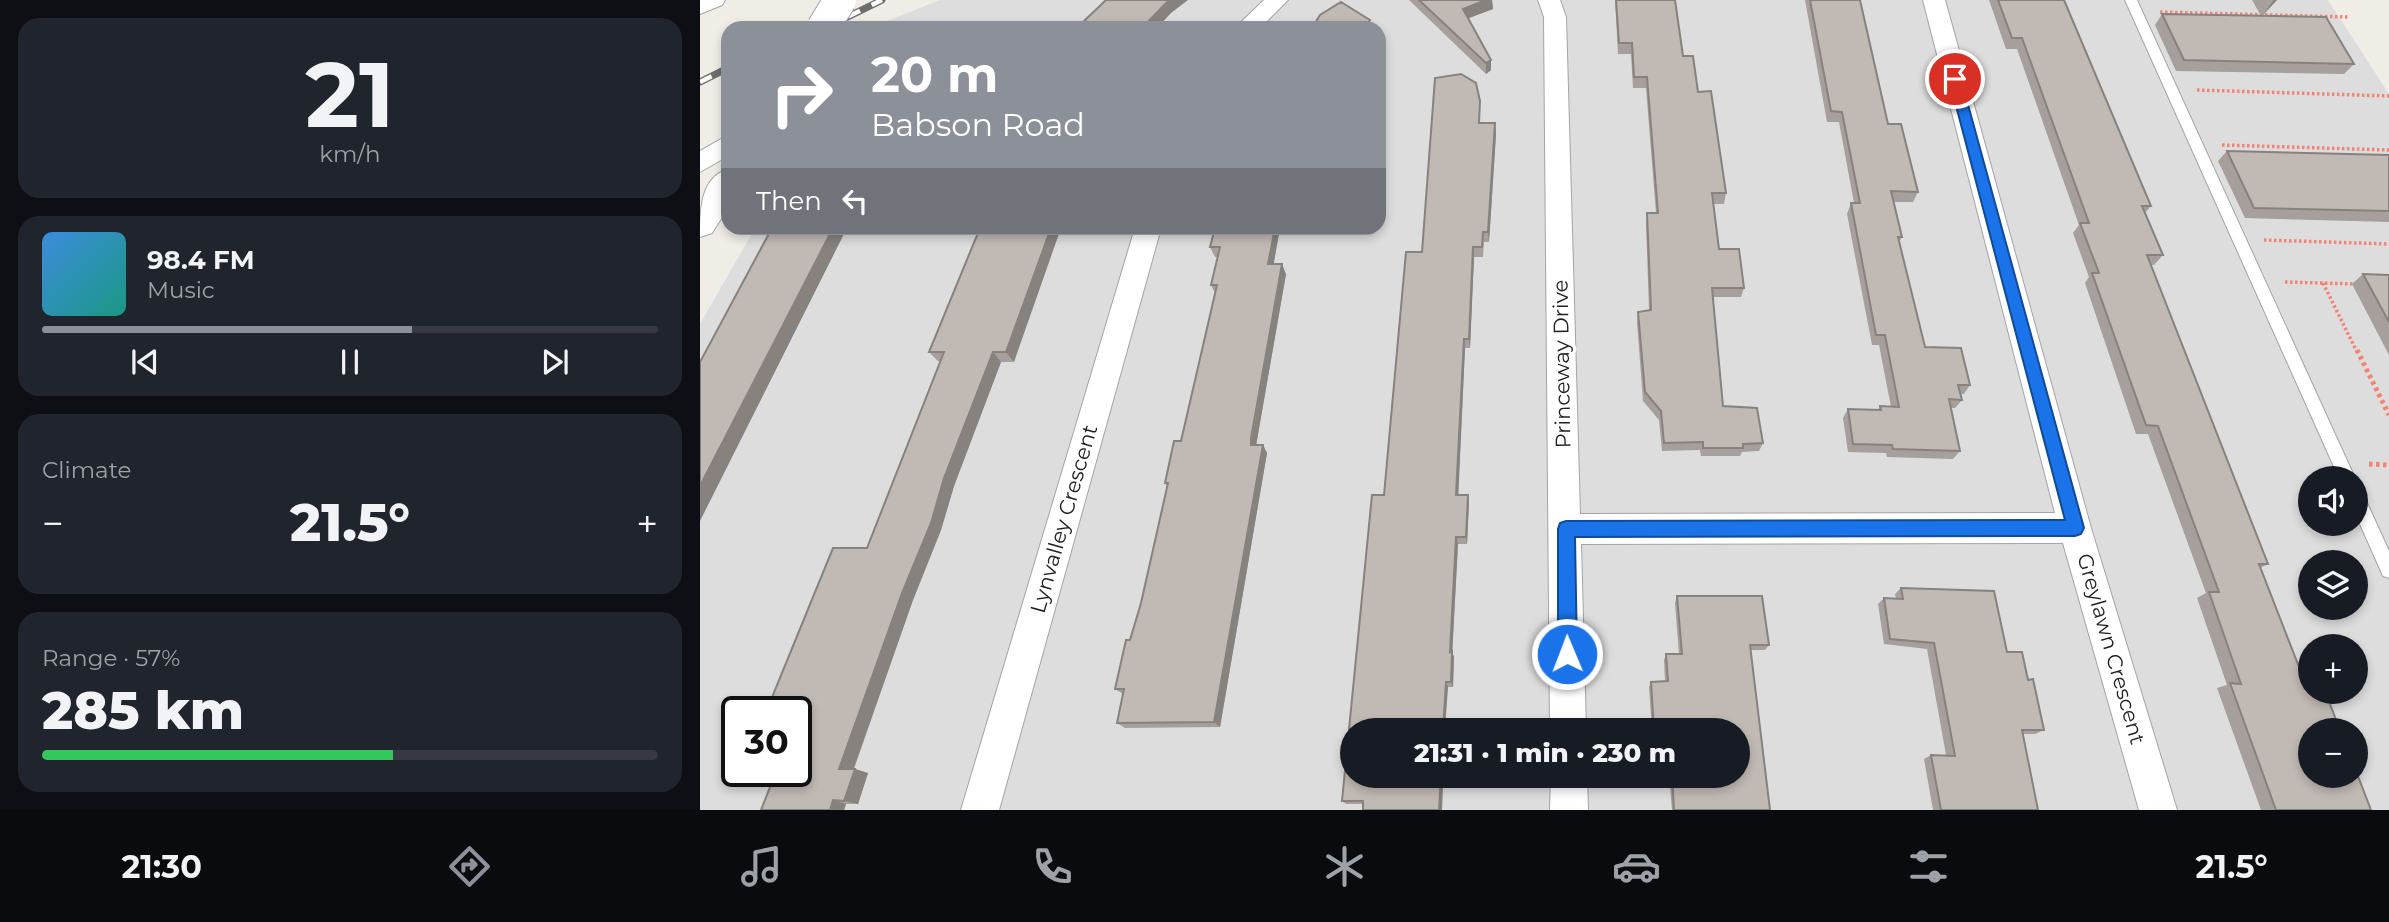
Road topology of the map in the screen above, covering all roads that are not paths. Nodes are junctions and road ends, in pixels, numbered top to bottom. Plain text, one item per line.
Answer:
1 (714, 0) edge
2 (840, 0) edge
3 (1277, 0) edge
4 (1549, 0) edge
5 (1934, 0) edge
6 (2133, 5) edge
7 (700, 6) edge
8 (827, 21) edge
9 (1254, 21) edge
10 (721, 149) edge
11 (700, 163) edge
12 (721, 192) edge
13 (700, 224) edge
14 (1146, 235) edge
15 (2342, 466) edge
16 (2368, 524) edge
17 (2075, 528) junction
18 (1566, 529) junction
19 (2389, 570) edge
20 (1568, 718) edge
21 (1569, 788) edge
22 (980, 810) edge
23 (1569, 810) edge
24 (2158, 810) edge

1 - 7 street
2 - 8 street, bridge
3 - 9 street
4 - 18 street, Princeway Drive
5 - 17 street, Greylawn Crescent
6 - 15 lane
10 - 11 street
12 - 13 street
14 - 22 street, Lynvalley Crescent
16 - 19 lane
17 - 18 street
17 - 24 street, Greylawn Crescent
18 - 20 street, Princeway Drive
21 - 23 street

